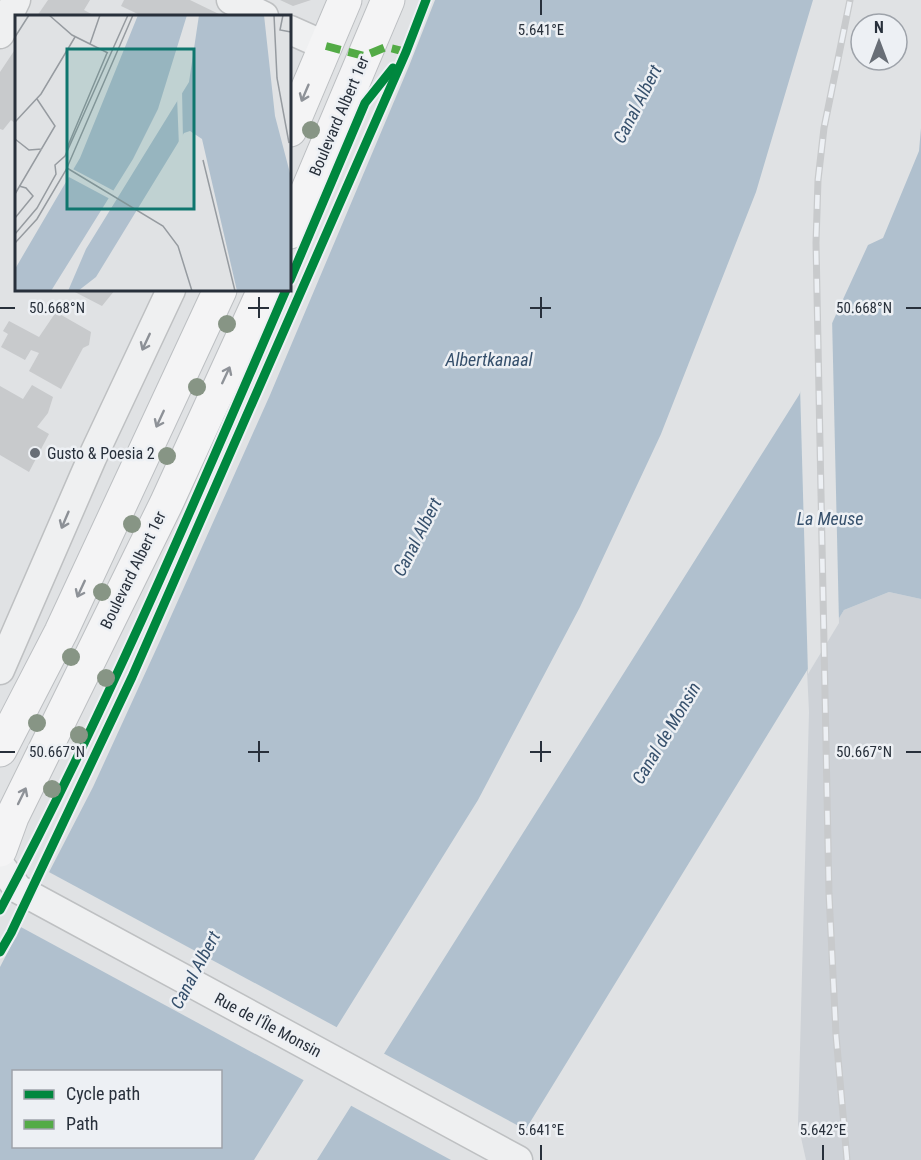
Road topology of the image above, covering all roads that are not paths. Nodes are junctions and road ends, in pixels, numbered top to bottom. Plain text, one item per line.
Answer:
1 (16, 0) edge
2 (231, 0) edge
3 (345, 0) edge
4 (385, 7) edge
5 (262, 15) edge
6 (291, 31) edge
7 (0, 34) edge
8 (326, 46) junction
9 (291, 127) edge
10 (291, 230) edge
11 (171, 291) edge
12 (219, 291) edge
13 (264, 291) edge
14 (0, 670) edge
15 (2, 733) edge
16 (0, 850) edge
17 (0, 865) edge
18 (9, 889) edge
19 (518, 1160) edge

1 - 7 street
2 - 5 street
3 - 8 main road
4 - 8 main road
4 - 10 main road, Boulevard Albert 1er
6 - 8 street
8 -> 9 main road
11 -> 14 street
12 -> 15 main road
16 -> 13 main road, Boulevard Albert 1er
17 - 18 street, Rue de l'Île Monsin
18 - 19 street, Rue de l'Île Monsin

